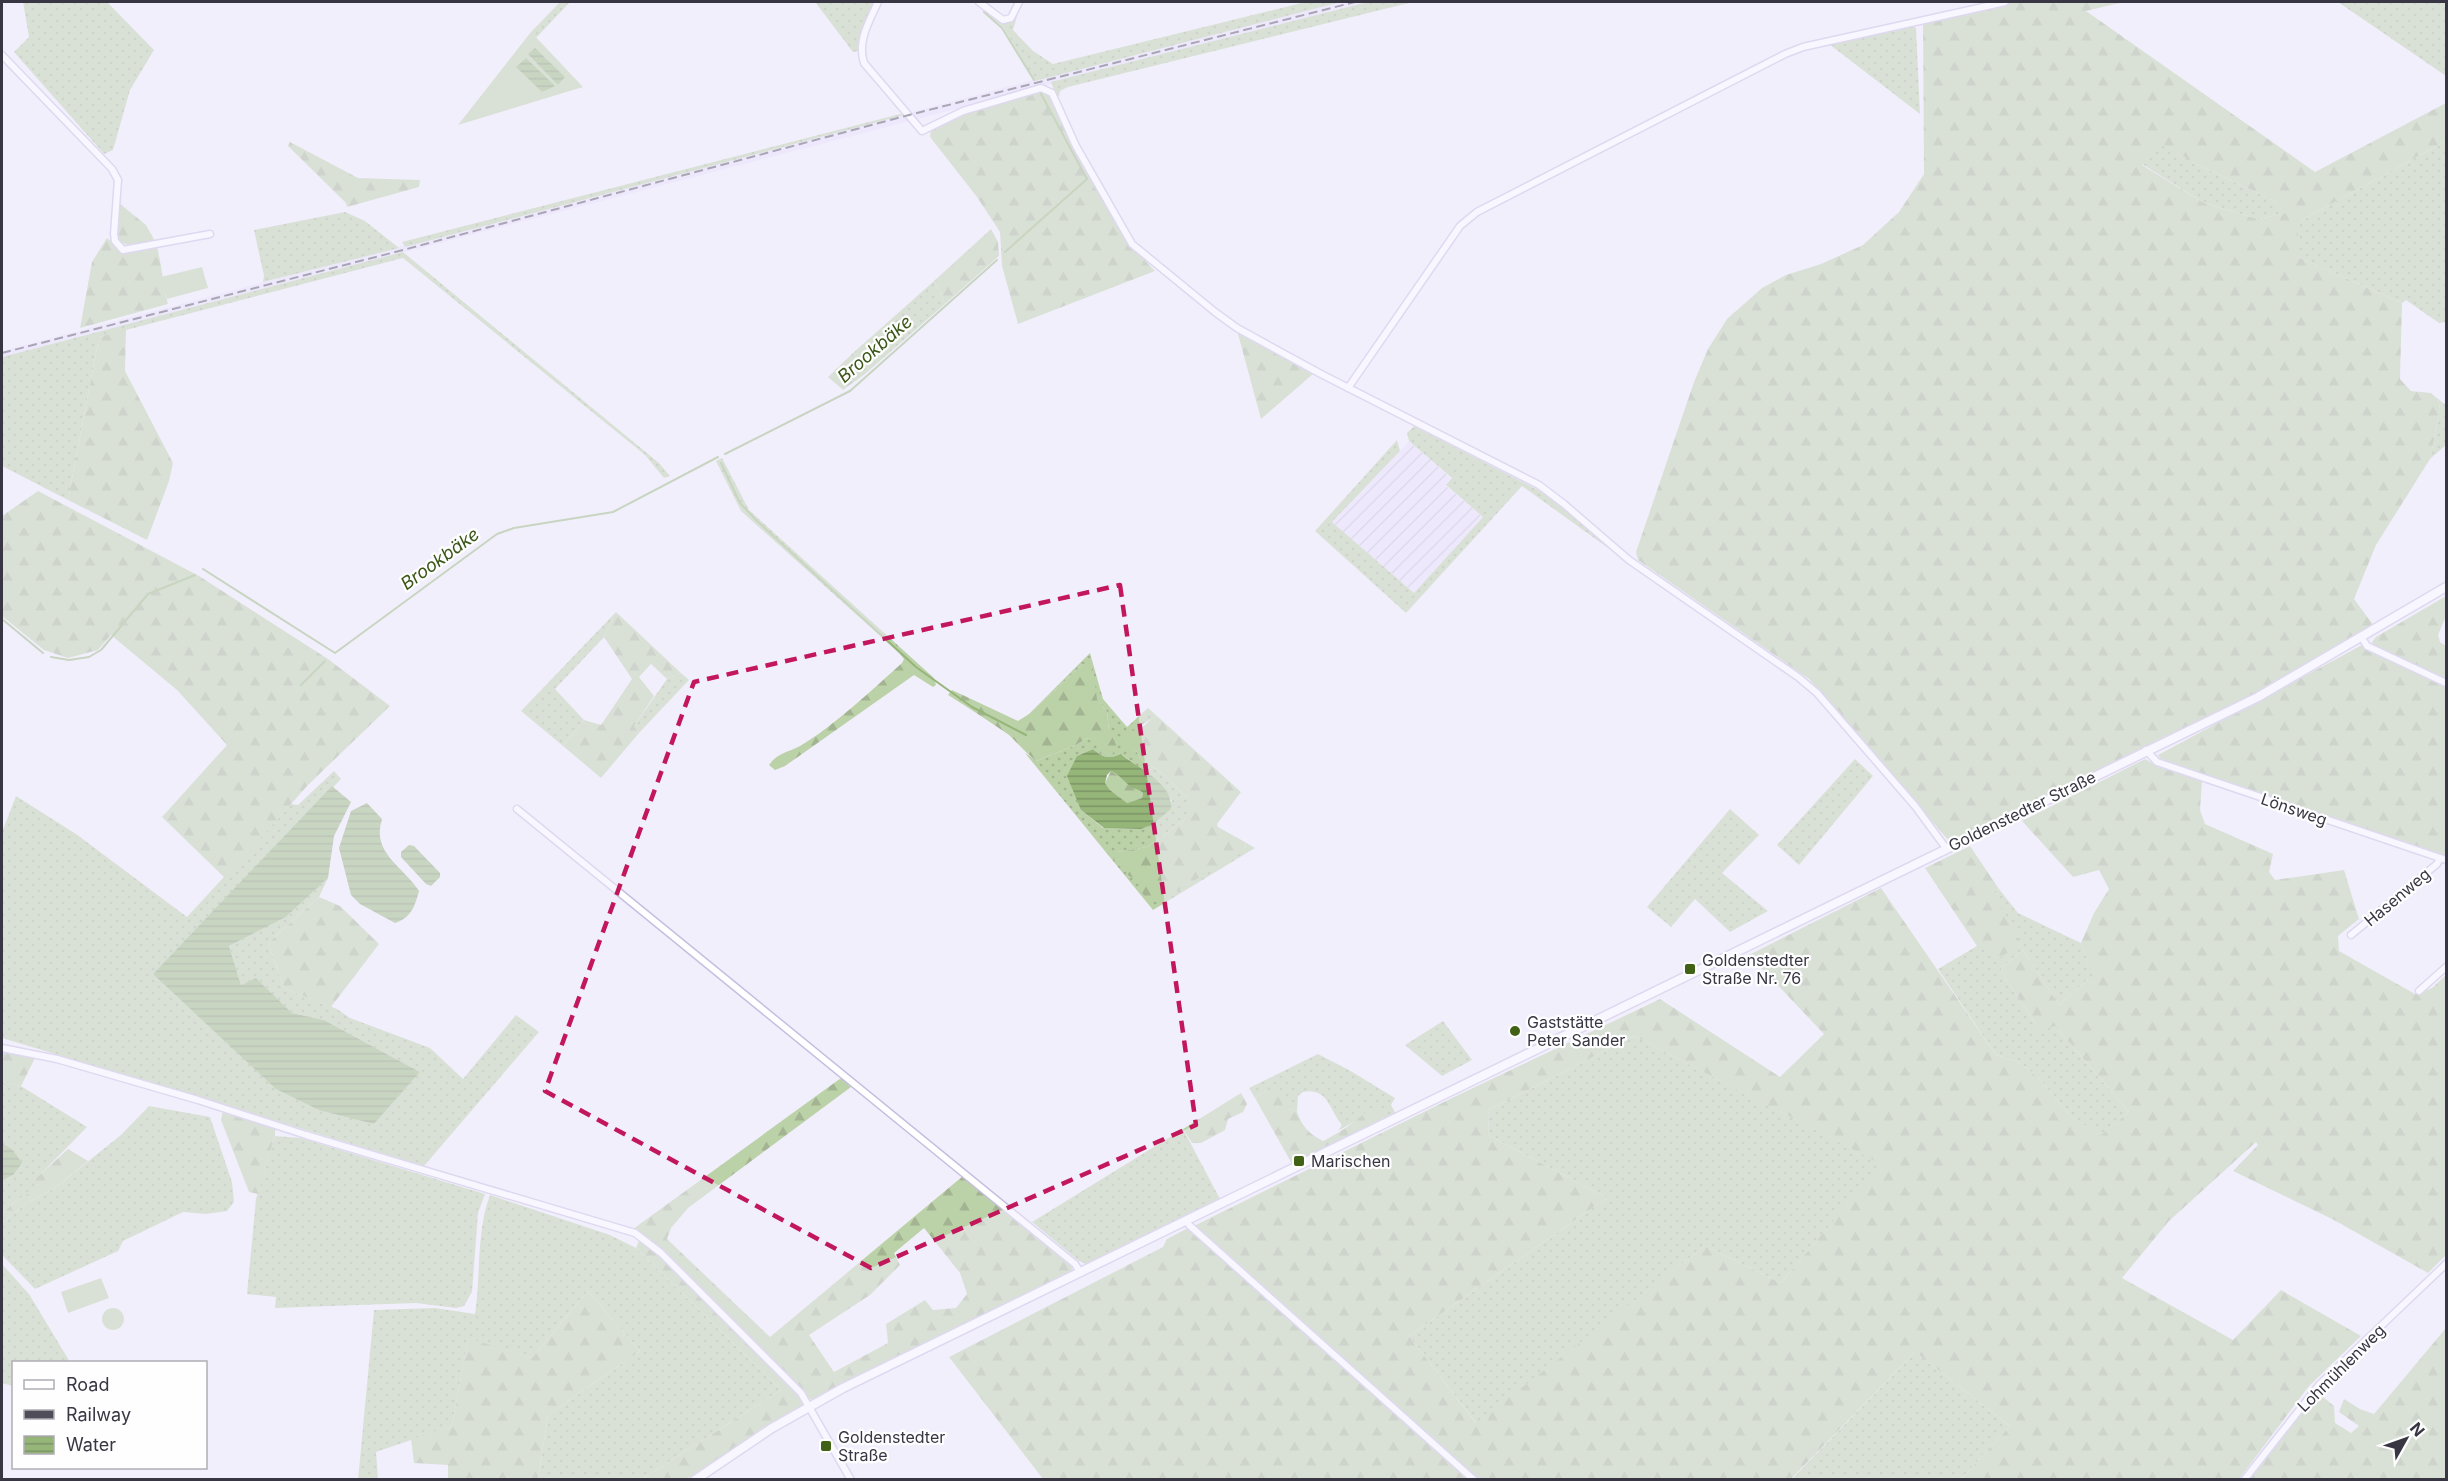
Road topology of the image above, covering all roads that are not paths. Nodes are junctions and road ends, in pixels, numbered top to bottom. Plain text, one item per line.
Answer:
1 (878, 2) edge
2 (979, 2) edge
3 (1019, 2) edge
4 (2005, 2) edge
5 (2, 55) edge
6 (210, 234) dead end
7 (1348, 388) junction
8 (2446, 586) edge
9 (2362, 638) junction
10 (2446, 683) edge
11 (2146, 750) junction
12 (517, 808) dead end
13 (1946, 848) junction
14 (2443, 859) edge
15 (2351, 935) dead end
16 (2446, 967) edge
17 (2420, 991) dead end
18 (2, 1047) edge
19 (1187, 1220) junction
20 (2446, 1264) edge
21 (1080, 1272) junction
22 (808, 1406) junction
23 (695, 1479) edge
24 (851, 1479) edge
25 (1474, 1479) edge
26 (2244, 1479) edge

1 - 7 street
2 - 3 street
4 - 7 street
5 - 6 street
7 - 13 street
8 - 9 main road, Goldenstedter Straße
9 - 10 street
9 - 11 main road, Goldenstedter Straße
11 - 13 main road, Goldenstedter Straße
11 - 14 street, Lönsweg
12 - 21 street
13 - 19 main road, Goldenstedter Straße
14 - 15 street, Hasenweg
16 - 17 street
18 - 22 street
19 - 21 main road, Goldenstedter Straße
19 - 25 street
20 - 26 street, Lohmühlenweg
21 - 22 main road, Goldenstedter Straße
22 - 23 main road, Goldenstedter Straße
22 - 24 street

